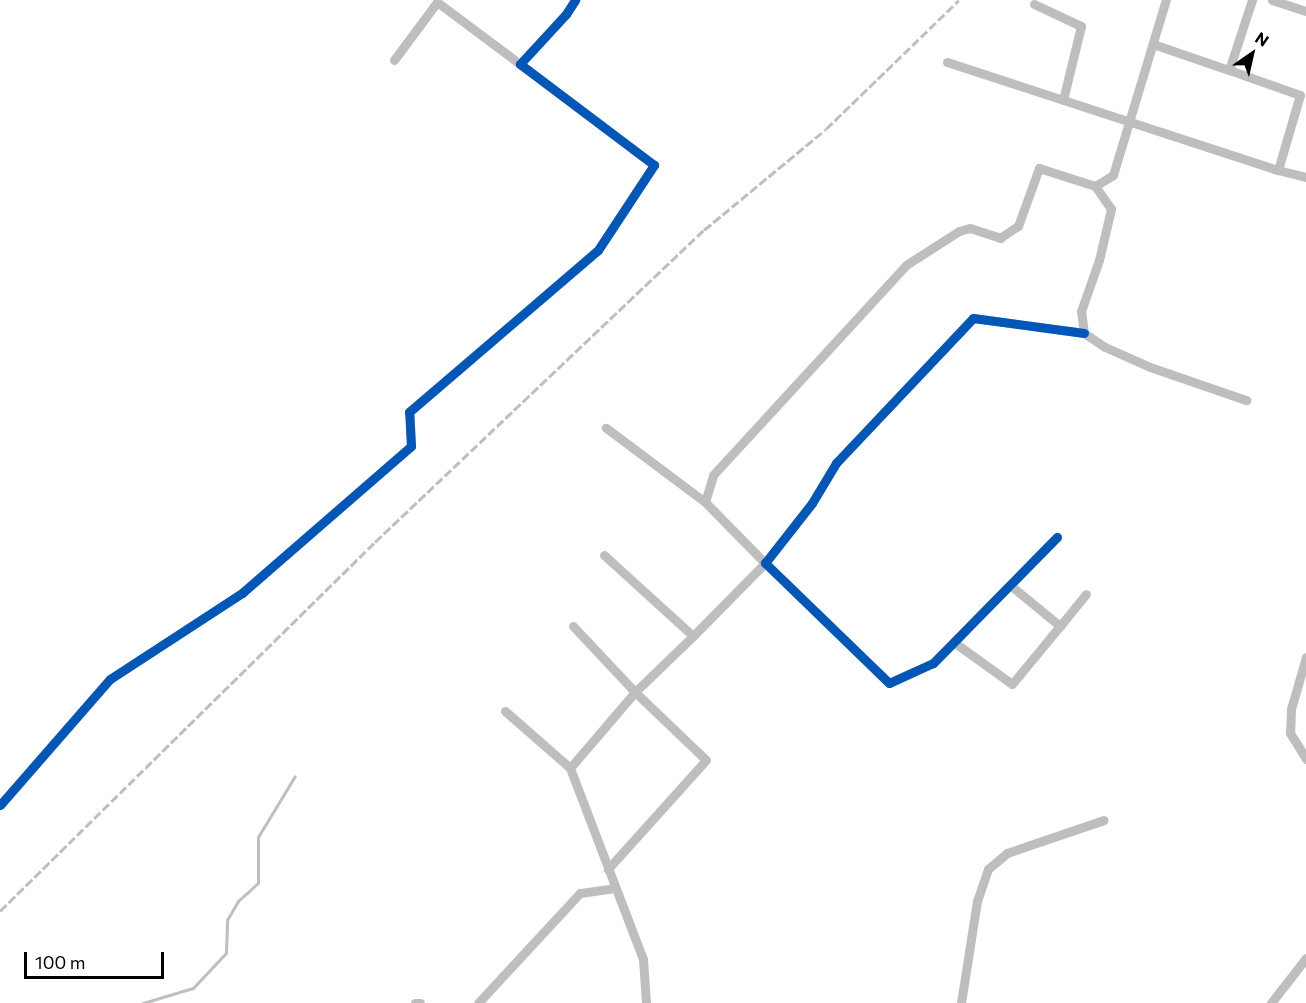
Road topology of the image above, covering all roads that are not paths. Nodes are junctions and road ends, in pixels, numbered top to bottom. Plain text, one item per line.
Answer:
1 (574, 0) edge
2 (1166, 0) edge
3 (1252, 0) edge
4 (1272, 0) edge
5 (1034, 4) dead end
6 (1306, 11) edge
7 (1153, 44) junction
8 (394, 60) dead end
9 (947, 62) dead end
10 (520, 64) junction
11 (1229, 70) junction
12 (1063, 100) junction
13 (1129, 122) junction
14 (1278, 170) junction
15 (1306, 177) edge
16 (1095, 186) junction
17 (1084, 333) junction
18 (1246, 400) dead end
19 (606, 428) dead end
20 (705, 502) junction
21 (1058, 537) dead end
22 (604, 555) dead end
23 (765, 563) junction
24 (1010, 585) junction
25 (1086, 594) dead end
26 (573, 626) dead end
27 (1060, 626) junction
28 (693, 636) junction
29 (955, 643) junction
30 (1306, 657) edge
31 (635, 692) junction
32 (505, 711) dead end
33 (1306, 759) edge
34 (570, 768) junction
35 (0, 805) edge
36 (1104, 820) dead end
37 (608, 869) junction
38 (615, 888) junction
39 (1306, 958) edge
40 (415, 1003) edge
41 (420, 1003) edge
42 (478, 1003) edge
43 (646, 1003) edge
44 (961, 1003) edge
45 (1271, 1003) edge

1 - 10 street
2 - 7 street
3 - 11 street
4 - 6 street
5 - 12 street
7 - 11 street
7 - 13 street
8 - 10 street
9 - 12 street
10 - 35 street
11 - 14 street
12 - 13 street
13 - 14 street
13 - 16 street
14 - 15 street
16 - 17 street
16 - 20 street
17 - 18 street
17 - 23 street
19 - 20 street
20 - 23 street
21 - 24 street
22 - 28 street
23 - 28 street
23 - 29 street
24 - 27 street
24 - 29 street
25 - 27 street
26 - 31 street
27 - 29 street
28 - 31 street
30 - 33 street
31 - 34 street
31 - 37 street
32 - 34 street
34 - 37 street
36 - 44 street
37 - 38 street
38 - 42 street
38 - 43 street
39 - 45 street
40 - 41 street

